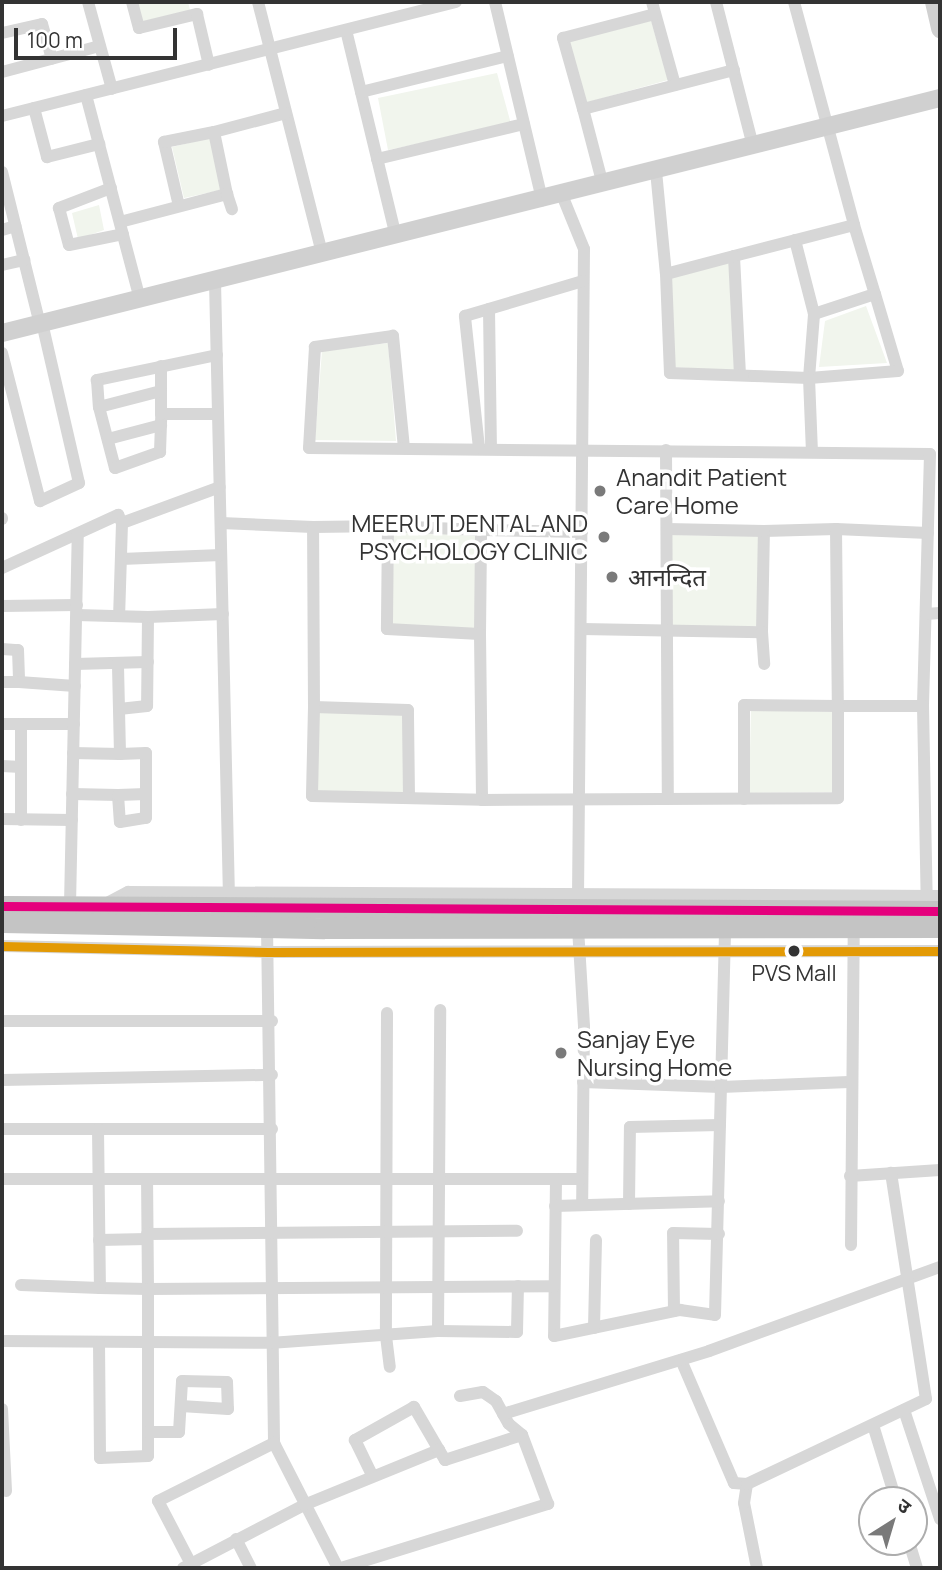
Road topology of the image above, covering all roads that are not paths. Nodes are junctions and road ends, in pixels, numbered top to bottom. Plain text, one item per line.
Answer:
1 (88, 2) edge
2 (132, 2) edge
3 (258, 2) edge
4 (456, 2) edge
5 (495, 2) edge
6 (716, 2) edge
7 (794, 2) edge
8 (934, 2) edge
9 (195, 8) edge
10 (410, 8) edge
11 (654, 8) edge
12 (940, 29) edge
13 (346, 30) junction
14 (2, 33) edge
15 (100, 46) junction
16 (268, 50) junction
17 (508, 57) junction
18 (52, 59) junction
19 (209, 65) junction
20 (734, 70) junction
21 (2, 72) edge
22 (675, 85) junction
23 (112, 89) junction
24 (361, 92) junction
25 (86, 95) junction
26 (940, 98) edge
27 (34, 108) junction
28 (583, 109) junction
29 (286, 113) junction
30 (2, 116) edge
31 (524, 124) junction
32 (827, 127) junction
33 (214, 132) junction
34 (99, 144) junction
35 (753, 146) junction
36 (377, 159) junction
37 (656, 171) junction
38 (2, 172) edge
39 (603, 185) junction
40 (4, 188) edge
41 (111, 188) junction
42 (227, 194) junction
43 (562, 195) junction
44 (542, 200) junction
45 (179, 206) junction
46 (232, 209) dead end
47 (854, 225) junction
48 (15, 226) junction
49 (121, 228) junction
50 (2, 230) edge
51 (395, 233) junction
52 (795, 240) junction
53 (321, 250) junction
54 (734, 256) junction
55 (24, 260) junction
56 (2, 265) edge
57 (666, 274) junction
58 (215, 281) junction
59 (583, 281) junction
60 (875, 294) junction
61 (141, 299) junction
62 (489, 309) junction
63 (814, 314) junction
64 (41, 323) junction
65 (2, 333) edge
66 (2, 353) edge
67 (217, 355) junction
68 (161, 366) junction
69 (740, 375) junction
70 (810, 378) junction
71 (161, 391) junction
72 (99, 407) junction
73 (218, 414) junction
74 (161, 419) junction
75 (108, 439) junction
76 (583, 447) junction
77 (404, 448) junction
78 (485, 448) junction
79 (666, 450) junction
80 (812, 452) junction
81 (935, 453) edge
82 (220, 487) junction
83 (122, 523) junction
84 (221, 523) junction
85 (388, 526) junction
86 (313, 527) junction
87 (667, 528) junction
88 (836, 529) junction
89 (481, 530) junction
90 (764, 531) junction
91 (582, 532) junction
92 (928, 533) junction
93 (79, 534) junction
94 (221, 555) junction
95 (121, 559) junction
96 (2, 568) edge
97 (2, 606) edge
98 (77, 610) junction
99 (940, 613) edge
100 (223, 614) junction
101 (926, 614) junction
102 (119, 616) junction
103 (148, 617) junction
104 (582, 629) junction
105 (762, 632) junction
106 (667, 633) junction
107 (480, 634) junction
108 (2, 649) edge
109 (148, 662) junction
110 (118, 663) junction
111 (75, 664) junction
112 (764, 664) dead end
113 (2, 682) edge
114 (19, 682) junction
115 (75, 686) junction
116 (838, 706) junction
117 (923, 706) junction
118 (314, 707) junction
119 (120, 709) junction
120 (2, 724) edge
121 (21, 724) junction
122 (74, 724) junction
123 (73, 753) junction
124 (120, 754) junction
125 (2, 766) edge
126 (21, 766) junction
127 (72, 794) junction
128 (146, 794) junction
129 (118, 795) junction
130 (409, 798) junction
131 (581, 799) junction
132 (668, 799) junction
133 (744, 799) junction
134 (482, 800) junction
135 (2, 819) edge
136 (21, 820) junction
137 (72, 820) junction
138 (229, 899) junction
139 (69, 905) junction
140 (2, 906) edge
141 (935, 908) edge
142 (578, 910) junction
143 (266, 916) junction
144 (724, 918) junction
145 (2, 922) edge
146 (854, 927) junction
147 (2, 946) edge
148 (940, 951) edge
149 (268, 952) junction
150 (580, 953) junction
151 (852, 953) junction
152 (725, 954) junction
153 (440, 1010) dead end
154 (387, 1013) dead end
155 (2, 1021) edge
156 (272, 1021) junction
157 (272, 1075) junction
158 (2, 1080) edge
159 (583, 1082) junction
160 (849, 1082) junction
161 (721, 1087) junction
162 (720, 1125) junction
163 (2, 1129) edge
164 (98, 1129) junction
165 (272, 1129) junction
166 (940, 1170) edge
167 (891, 1173) junction
168 (850, 1176) junction
169 (99, 1179) junction
170 (147, 1179) junction
171 (556, 1179) junction
172 (581, 1179) junction
173 (2, 1180) edge
174 (271, 1180) junction
175 (388, 1180) junction
176 (440, 1180) junction
177 (719, 1201) junction
178 (629, 1204) junction
179 (582, 1205) junction
180 (555, 1206) junction
181 (517, 1231) dead end
182 (387, 1232) junction
183 (440, 1232) junction
184 (271, 1234) junction
185 (719, 1234) junction
186 (147, 1236) junction
187 (99, 1240) junction
188 (596, 1240) dead end
189 (851, 1245) dead end
190 (940, 1267) edge
191 (907, 1276) junction
192 (21, 1285) dead end
193 (387, 1285) junction
194 (439, 1286) junction
195 (518, 1286) junction
196 (554, 1286) junction
197 (271, 1287) junction
198 (100, 1288) junction
199 (148, 1289) junction
200 (674, 1311) junction
201 (593, 1328) junction
202 (439, 1331) junction
203 (386, 1336) junction
204 (2, 1341) edge
205 (99, 1342) junction
206 (148, 1342) junction
207 (270, 1343) junction
208 (681, 1360) junction
209 (390, 1367) dead end
210 (460, 1396) dead end
211 (181, 1406) dead end
212 (2, 1409) edge
213 (904, 1410) junction
214 (503, 1414) junction
215 (873, 1425) junction
216 (148, 1432) junction
217 (522, 1435) junction
218 (274, 1443) junction
219 (439, 1450) junction
220 (372, 1475) junction
221 (747, 1484) junction
222 (892, 1486) edge
223 (6, 1491) dead end
224 (304, 1505) junction
225 (940, 1519) edge
226 (236, 1539) junction
227 (187, 1566) edge
228 (251, 1568) edge
229 (339, 1568) edge
230 (757, 1568) edge

1 - 15 street
2 - 9 street
3 - 16 street
4 - 10 street
5 - 17 street
6 - 20 street
7 - 32 street
8 - 12 street
9 - 19 street
10 - 13 street
11 - 22 street
11 - 28 street
13 - 16 street
13 - 24 street
14 - 18 street
15 - 18 street
15 - 23 street
16 - 19 street
16 - 29 street
17 - 24 street
17 - 31 street
18 - 21 street
19 - 23 street
20 - 22 street
20 - 35 street
22 - 28 street
23 - 25 street
24 - 36 street
25 - 27 street
25 - 34 street
26 - 32 street
27 - 30 street
27 - 34 street
28 - 39 street
29 - 33 street
29 - 53 street
31 - 36 street
31 - 44 street
32 - 35 street
32 - 47 street
33 - 42 street
33 - 45 street
34 - 41 street
35 - 37 street
36 - 51 street
37 - 39 street
37 - 57 street
38 - 40 street
39 - 43 street
40 - 48 street
41 - 49 street
41 - 49 street
42 - 45 street
42 - 46 street
43 - 44 street
43 - 59 street
44 - 51 street
45 - 49 street
47 - 52 street
47 - 60 street
48 - 50 street
48 - 55 street
49 - 61 street
51 - 53 street
52 - 54 street
52 - 63 street
53 - 58 street
54 - 57 street
54 - 69 street
55 - 56 street
55 - 64 street
57 - 69 street
58 - 61 street
58 - 67 street
59 - 62 street
59 - 76 street
60 - 63 street
60 - 70 street
61 - 64 street
62 - 78 street
62 - 78 street
63 - 70 street
64 - 65 street
64 - 66 street
67 - 68 street
67 - 73 street
68 - 71 street
68 - 72 street
69 - 70 street
70 - 80 street
71 - 72 street
71 - 74 street
72 - 75 street
73 - 74 street
73 - 82 street
74 - 75 street
74 - 75 street
76 - 78 street
76 - 79 street
76 - 91 street
77 - 77 street
77 - 78 street
79 - 80 street
79 - 87 street
80 - 81 street
81 - 92 street
82 - 83 street
82 - 84 street
83 - 93 street
83 - 95 street
84 - 86 street
84 - 94 street
85 - 86 street
85 - 89 street
85 - 107 street
86 - 118 street
87 - 90 street
87 - 106 street
88 - 90 street
88 - 92 street
88 - 116 street
89 - 91 street
89 - 107 street
90 - 105 street
91 - 104 street
92 - 101 street
93 - 96 street
93 - 98 street
94 - 95 street
94 - 100 street
95 - 102 street
97 - 98 street
98 - 102 street
98 - 111 street
99 - 101 street
100 - 103 street
100 - 138 street
101 - 117 street
102 - 103 street
103 - 109 street
104 - 106 street
104 - 131 street
105 - 106 street
105 - 112 street
106 - 132 street
107 - 134 street
108 - 114 street
109 - 110 street
109 - 119 street
110 - 111 street
110 - 119 street
111 - 115 street
113 - 114 street
114 - 115 street
115 - 122 street
116 - 117 street
116 - 133 street
116 - 133 street
117 - 141 street
118 - 130 street
118 - 130 street
119 - 124 street
120 - 121 street
121 - 122 street
121 - 126 street
122 - 123 street
123 - 124 street
123 - 127 street
124 - 128 street
125 - 126 street
126 - 136 street
127 - 129 street
127 - 137 street
128 - 129 street
128 - 129 street
130 - 134 street
131 - 132 street
131 - 134 street
131 - 142 street
132 - 133 street
135 - 136 street
136 - 137 street
137 - 139 street
138 - 139 highway
138 - 142 street
138 - 143 highway
139 - 140 highway
141 - 142 street
141 - 144 highway
141 - 146 highway
142 - 143 highway
142 - 144 highway
142 - 150 street
143 - 145 highway
143 - 149 street
144 - 146 highway
144 - 152 street
146 - 151 street
147 - 149 street
148 - 151 street
149 - 150 street
149 - 156 street
150 - 152 street
150 - 159 street
151 - 152 street
151 - 160 street
152 - 161 street
153 - 176 street
154 - 175 street
155 - 156 street
156 - 157 street
157 - 158 street
157 - 165 street
159 - 161 street
159 - 172 street
160 - 161 street
160 - 168 street
161 - 162 street
162 - 177 street
162 - 178 street
163 - 164 street
164 - 165 street
164 - 169 street
165 - 174 street
166 - 167 street
167 - 168 street
167 - 191 street
168 - 189 street
169 - 170 street
169 - 173 street
169 - 187 street
170 - 174 street
170 - 186 street
171 - 172 street
171 - 176 street
171 - 180 street
172 - 179 street
174 - 175 street
174 - 184 street
175 - 176 street
175 - 182 street
176 - 183 street
177 - 178 street
177 - 185 street
178 - 179 street
179 - 180 street
180 - 196 street
181 - 183 street
182 - 183 street
182 - 184 street
182 - 193 street
183 - 194 street
184 - 186 street
184 - 197 street
185 - 200 street
185 - 200 street
186 - 187 street
186 - 199 street
187 - 198 street
188 - 201 street
190 - 191 street
191 - 208 street
191 - 213 street
192 - 198 street
193 - 194 street
193 - 197 street
193 - 203 street
194 - 195 street
194 - 202 street
195 - 196 street
195 - 202 street
196 - 201 street
197 - 199 street
197 - 207 street
198 - 199 street
199 - 206 street
200 - 201 street
202 - 203 street
203 - 207 street
203 - 209 street
204 - 205 street
205 - 206 street
205 - 216 street
206 - 207 street
206 - 216 street
207 - 218 street
208 - 214 street
208 - 221 street
210 - 214 street
211 - 216 street
212 - 223 street
213 - 215 street
213 - 225 street
214 - 217 street
215 - 221 street
215 - 222 street
217 - 219 street
217 - 229 street
218 - 224 street
218 - 227 street
219 - 220 street
219 - 220 street
220 - 224 street
221 - 230 street
224 - 226 street
224 - 229 street
226 - 227 street
226 - 228 street

